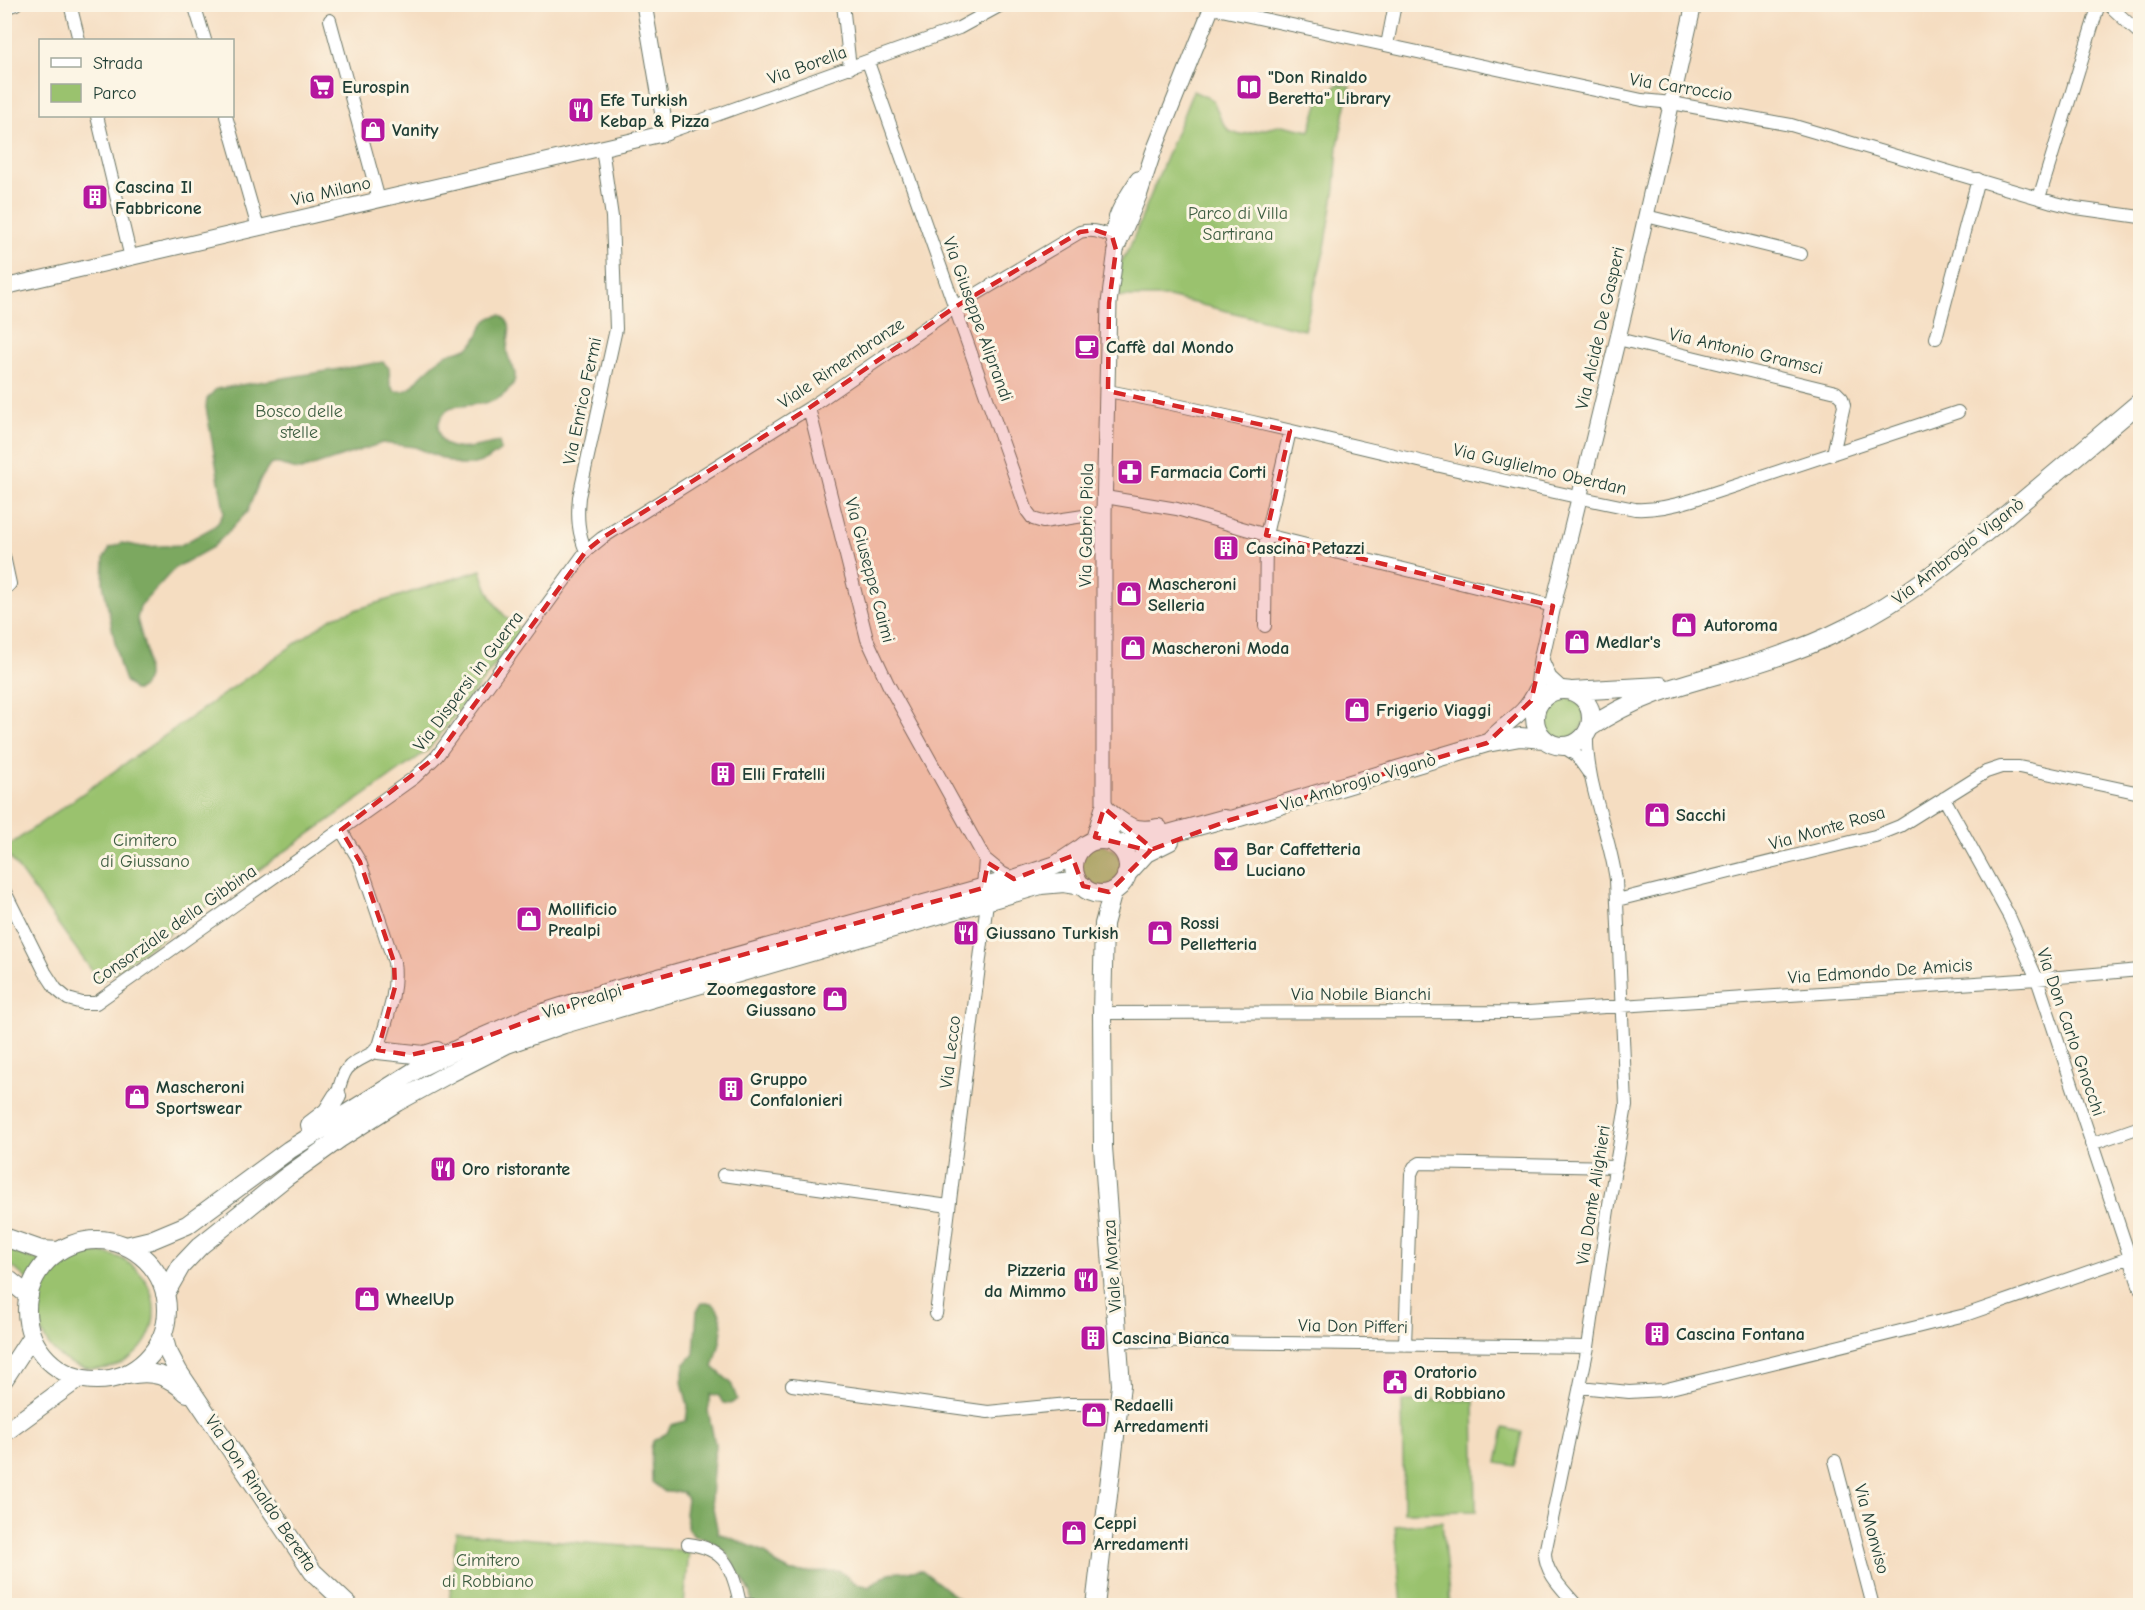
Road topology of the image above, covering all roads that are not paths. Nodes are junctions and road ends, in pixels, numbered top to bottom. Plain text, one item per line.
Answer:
1 (16, 4) edge
2 (70, 4) edge
3 (195, 4) edge
4 (644, 4) edge
5 (843, 4) edge
6 (1003, 4) edge
7 (1395, 4) edge
8 (1694, 4) edge
9 (2099, 4) edge
10 (2108, 4) edge
11 (1212, 6) edge
12 (4, 8) edge
13 (330, 20) dead end
14 (2140, 34) edge
15 (79, 39) edge
16 (205, 39) edge
17 (1387, 45) junction
18 (868, 62) junction
19 (850, 68) junction
20 (1672, 103) junction
21 (97, 117) edge
22 (226, 117) edge
23 (666, 133) junction
24 (602, 148) junction
25 (1978, 179) junction
26 (2039, 198) junction
27 (379, 200) junction
28 (1646, 216) junction
29 (2140, 217) edge
30 (258, 228) junction
31 (1118, 234) junction
32 (1801, 254) dead end
33 (131, 258) junction
34 (4, 287) edge
35 (955, 308) junction
36 (1936, 338) dead end
37 (1618, 339) junction
38 (1108, 391) junction
39 (2140, 402) edge
40 (809, 408) junction
41 (1958, 412) dead end
42 (1290, 431) junction
43 (1833, 454) junction
44 (1579, 496) junction
45 (1105, 497) junction
46 (1104, 513) junction
47 (1266, 535) junction
48 (586, 551) junction
49 (4, 556) edge
50 (4, 590) edge
51 (1553, 606) junction
52 (1265, 626) dead end
53 (1541, 660) junction
54 (1683, 683) junction
55 (1538, 684) junction
56 (1567, 690) junction
57 (1535, 712) junction
58 (1588, 730) junction
59 (1544, 739) junction
60 (1487, 743) junction
61 (1562, 746) junction
62 (1591, 778) junction
63 (2140, 793) edge
64 (1944, 798) junction
65 (1105, 805) junction
66 (1221, 820) junction
67 (341, 830) junction
68 (1116, 844) junction
69 (1087, 845) junction
70 (985, 860) junction
71 (1126, 875) junction
72 (1014, 879) junction
73 (1086, 888) junction
74 (4, 890) edge
75 (1113, 891) junction
76 (985, 895) junction
77 (1617, 900) junction
78 (1104, 924) junction
79 (2140, 970) edge
80 (2037, 979) junction
81 (1621, 1007) junction
82 (1102, 1013) junction
83 (474, 1041) junction
84 (378, 1050) junction
85 (337, 1096) joint
86 (2140, 1127) edge
87 (2091, 1144) junction
88 (289, 1150) junction
89 (1616, 1167) junction
90 (723, 1175) dead end
91 (949, 1206) junction
92 (4, 1237) edge
93 (126, 1246) junction
94 (59, 1251) junction
95 (2135, 1256) edge
96 (4, 1276) edge
97 (2140, 1288) edge
98 (165, 1293) junction
99 (29, 1296) junction
100 (936, 1314) dead end
101 (163, 1335) junction
102 (32, 1336) junction
103 (1117, 1341) junction
104 (1406, 1345) junction
105 (1588, 1347) junction
106 (123, 1376) junction
107 (79, 1378) junction
108 (4, 1379) edge
109 (792, 1384) dead end
110 (1580, 1387) junction
111 (1119, 1404) junction
112 (200, 1405) junction
113 (4, 1433) edge
114 (1835, 1461) dead end
115 (688, 1544) dead end
116 (349, 1605) edge
117 (739, 1605) edge
118 (767, 1605) edge
119 (1095, 1605) edge
120 (1577, 1605) edge
121 (1873, 1605) edge

1 - 12 street
2 - 15 street
3 - 16 street
4 - 23 street
5 - 19 street
6 - 18 street, Via Borella
7 - 17 street
8 - 20 street, Via Alcide De Gasperi
9 - 26 street
10 - 14 street
11 - 17 street, Via Carroccio
11 - 31 street
13 - 27 street
17 - 20 street, Via Carroccio
18 - 19 street, Via Borella
18 - 35 street, Via Giuseppe Aliprandi
19 - 23 street, Via Borella
20 - 25 street, Via Carroccio
20 - 28 street, Via Alcide De Gasperi
21 - 33 street
22 - 30 street
23 - 24 street, Via Milano
24 - 27 street, Via Milano
24 - 48 street, Via Enrico Fermi
25 - 26 street, Via Carroccio
25 - 36 street
26 - 29 street, Via Carroccio
27 - 30 street, Via Milano
28 - 32 street
28 - 37 street, Via Alcide De Gasperi
30 - 33 street, Via Milano
31 - 35 street, Viale Rimembranze
31 - 38 street, Via Gabrio Piola
33 - 34 street, Via Milano
35 - 40 street, Viale Rimembranze
35 - 46 street, Via Giuseppe Aliprandi
37 - 43 street, Via Antonio Gramsci
37 - 44 street, Via Alcide De Gasperi
38 - 42 street, Via Guglielmo Oberdan
38 - 45 street, Via Gabrio Piola
39 - 54 main road, Via Ambrogio Viganò
40 - 48 street, Viale Rimembranze
40 - 70 street, Via Giuseppe Caimi
41 - 43 street, Via Guglielmo Oberdan
42 - 44 street, Via Guglielmo Oberdan
42 - 47 street
43 - 44 street, Via Guglielmo Oberdan
44 - 51 street, Via Alcide De Gasperi
45 - 46 street, Via Gabrio Piola
45 - 47 street
46 - 65 street, Via Gabrio Piola
47 - 51 street
47 - 52 street
48 - 67 street, Via Dispersi in Guerra
49 - 50 street
51 - 53 street, Via Alcide De Gasperi
53 - 55 street, Via Alcide De Gasperi
53 - 56 street
54 - 56 main road, Via Ambrogio Viganò
54 - 58 main road, Via Ambrogio Viganò
55 - 57 street, Via Alcide De Gasperi
55 - 60 street
56 - 57 main road
56 - 58 main road
57 - 59 main road
57 - 60 main road, Via Ambrogio Viganò
58 - 61 main road
58 - 62 street, Via Dante Alighieri
59 - 60 main road, Via Ambrogio Viganò
59 - 61 main road
60 - 66 main road, Via Ambrogio Viganò
61 - 62 street, Via Dante Alighieri
62 - 77 street, Via Dante Alighieri
63 - 64 street, Via Monte Rosa
64 - 77 street, Via Monte Rosa
64 - 80 street, Via Don Carlo Gnocchi
65 - 66 main road
65 - 68 street, Via Gabrio Piola
65 - 69 street, Via Gabrio Piola
66 - 68 main road, Via Ambrogio Viganò
66 - 71 main road, Via Ambrogio Viganò
67 - 74 street, Consorziale della Gibbina
67 - 84 street
68 - 69 main road
68 - 71 main road
69 - 72 main road, Via Prealpi
69 - 73 main road
70 - 72 street
70 - 76 street, Via Lecco
71 - 75 main road
72 - 76 main road, Via Prealpi
73 - 75 main road
73 - 76 main road, Via Prealpi
73 - 78 main road, Viale Monza
75 - 78 main road, Viale Monza
76 - 83 main road, Via Prealpi
76 - 91 street, Via Lecco
76 - 98 main road, Via Prealpi
77 - 81 street, Via Dante Alighieri
78 - 82 main road, Viale Monza
79 - 80 street, Via Edmondo De Amicis
80 - 81 street, Via Edmondo De Amicis
80 - 87 street, Via Don Carlo Gnocchi
81 - 82 street, Via Nobile Bianchi
81 - 89 street, Via Dante Alighieri
82 - 103 main road, Viale Monza
83 - 84 main road
83 - 88 main road, Via Prealpi
84 - 85 street
85 - 88 main road
86 - 87 street
87 - 95 street, Via Don Carlo Gnocchi
88 - 93 main road, Via Prealpi
89 - 104 street
89 - 105 street, Via Dante Alighieri
90 - 91 street
91 - 100 street, Via Lecco
92 - 94 main road
93 - 94 main road
93 - 98 main road
94 - 99 main road
95 - 97 street, Via Don Carlo Gnocchi
95 - 110 street
96 - 99 main road
98 - 101 main road
99 - 102 main road
101 - 106 main road
101 - 112 main road, Via Don Rinaldo Beretta
102 - 107 main road
102 - 108 main road
103 - 104 street, Via Don Pifferi
103 - 111 main road, Viale Monza
104 - 105 street, Via Don Pifferi
105 - 110 street, Via Dante Alighieri
106 - 107 main road
106 - 112 main road, Via Don Rinaldo Beretta
107 - 113 main road
109 - 111 street
110 - 120 street, Via Dante Alighieri
111 - 119 main road, Viale Monza
112 - 116 main road, Via Don Rinaldo Beretta
114 - 121 street, Via Monviso
115 - 117 street
117 - 118 street

